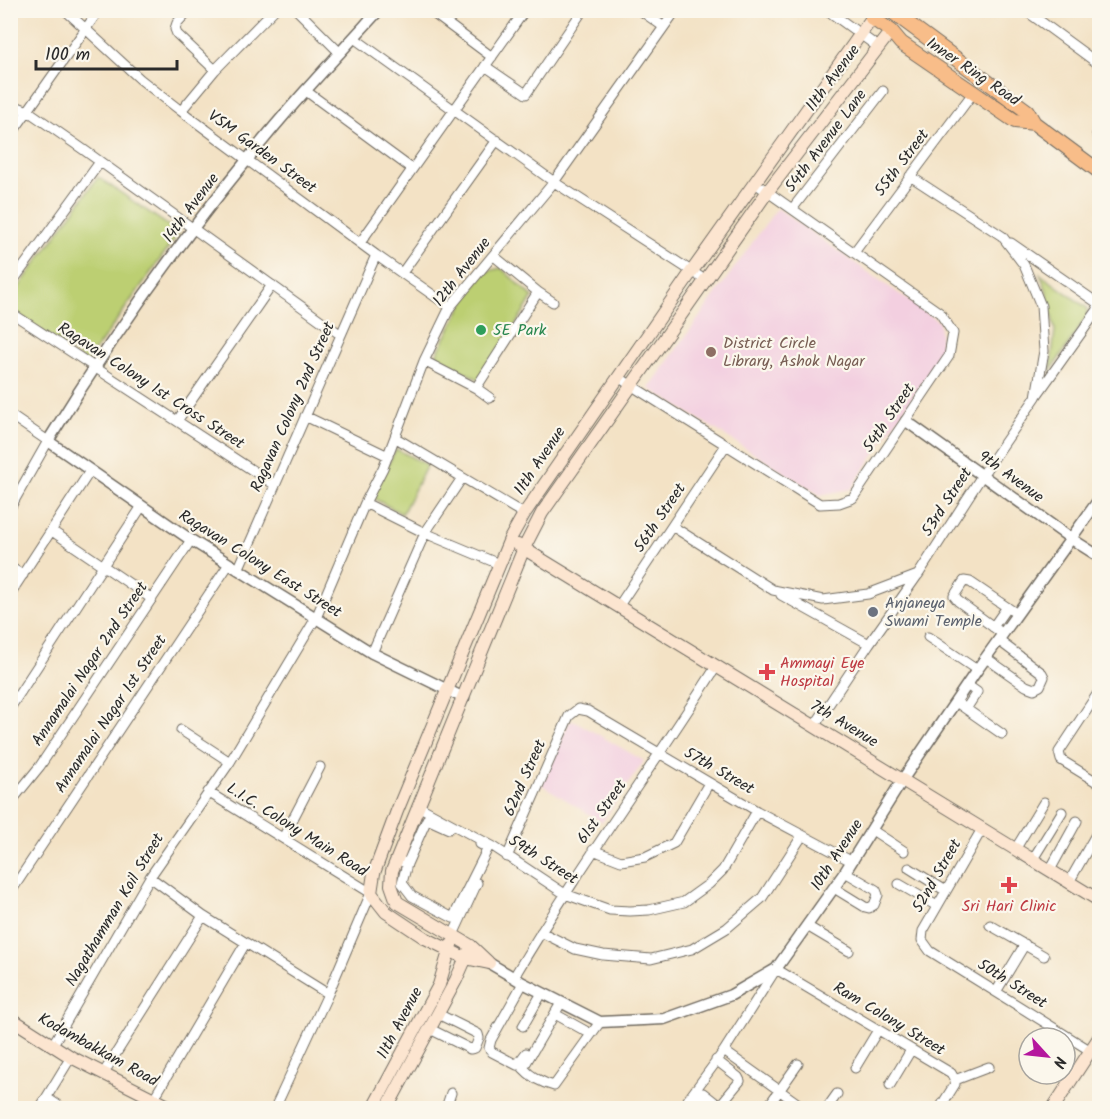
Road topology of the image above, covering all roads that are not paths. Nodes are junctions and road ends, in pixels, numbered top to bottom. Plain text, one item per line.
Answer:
1 (64, 10) edge
2 (99, 10) edge
3 (189, 10) edge
4 (274, 10) edge
5 (297, 10) edge
6 (379, 10) edge
7 (429, 10) edge
8 (583, 10) edge
9 (640, 10) edge
10 (676, 10) edge
11 (828, 10) edge
12 (1025, 10) edge
13 (522, 11) edge
14 (898, 13) edge
15 (874, 14) edge
16 (664, 27) junction
17 (86, 29) junction
18 (861, 34) junction
19 (354, 38) junction
20 (884, 40) junction
21 (340, 53) junction
22 (492, 57) junction
23 (1100, 65) edge
24 (485, 66) junction
25 (215, 70) junction
26 (306, 91) junction
27 (883, 91) dead end
28 (973, 93) junction
29 (10, 104) edge
30 (453, 109) junction
31 (28, 111) junction
32 (181, 111) junction
33 (1034, 123) junction
34 (11, 135) edge
35 (497, 140) junction
36 (247, 159) junction
37 (100, 162) junction
38 (412, 169) junction
39 (1100, 172) edge
40 (910, 176) junction
41 (554, 182) junction
42 (755, 183) junction
43 (768, 191) junction
44 (793, 208) junction
45 (193, 228) junction
46 (1002, 236) junction
47 (360, 243) junction
48 (855, 251) junction
49 (376, 255) junction
50 (494, 256) junction
51 (692, 271) junction
52 (402, 273) junction
53 (705, 280) junction
54 (10, 285) edge
55 (272, 285) junction
56 (538, 292) junction
57 (553, 302) dead end
58 (450, 307) junction
59 (10, 312) edge
60 (341, 335) junction
61 (424, 361) junction
62 (93, 367) junction
63 (618, 377) junction
64 (631, 386) junction
65 (476, 388) junction
66 (1036, 397) junction
67 (490, 398) dead end
68 (10, 415) edge
69 (305, 416) junction
70 (177, 421) junction
71 (906, 421) junction
72 (396, 438) junction
73 (48, 441) junction
74 (726, 445) junction
75 (388, 456) junction
76 (90, 471) junction
77 (983, 474) junction
78 (462, 478) junction
79 (275, 485) junction
80 (1100, 498) edge
81 (365, 503) junction
82 (142, 506) junction
83 (10, 508) edge
84 (524, 513) junction
85 (672, 526) junction
86 (52, 531) junction
87 (425, 533) junction
88 (1070, 538) junction
89 (510, 539) junction
90 (191, 540) junction
91 (524, 548) junction
92 (1100, 557) edge
93 (499, 564) junction
94 (103, 566) junction
95 (10, 567) edge
96 (234, 567) junction
97 (23, 575) junction
98 (918, 575) junction
99 (773, 590) junction
100 (10, 594) edge
101 (152, 599) junction
102 (618, 607) junction
103 (1007, 607) junction
104 (1017, 614) junction
105 (316, 618) junction
106 (993, 627) junction
107 (928, 637) dead end
108 (1000, 637) junction
109 (869, 644) junction
110 (372, 653) junction
111 (986, 658) junction
112 (716, 667) junction
113 (977, 670) junction
114 (967, 685) junction
115 (1100, 690) edge
116 (446, 691) junction
117 (464, 698) junction
118 (956, 702) junction
119 (10, 708) edge
120 (966, 709) junction
121 (572, 712) joint
122 (814, 724) junction
123 (181, 730) dead end
124 (1002, 734) dead end
125 (661, 754) junction
126 (230, 762) junction
127 (320, 767) dead end
128 (903, 779) junction
129 (709, 783) junction
130 (1100, 784) edge
131 (208, 792) junction
132 (12, 797) edge
133 (1044, 802) dead end
134 (418, 806) junction
135 (757, 811) junction
136 (1062, 812) dead end
137 (1077, 821) dead end
138 (982, 829) junction
139 (872, 830) junction
140 (1098, 831) dead end
141 (801, 836) junction
142 (283, 838) junction
143 (494, 847) junction
144 (1016, 848) junction
145 (593, 850) junction
146 (904, 851) dead end
147 (507, 857) junction
148 (1033, 859) junction
149 (402, 861) junction
150 (851, 861) junction
151 (909, 868) dead end
152 (1050, 870) junction
153 (845, 872) junction
154 (150, 876) junction
155 (1069, 882) junction
156 (899, 884) dead end
157 (834, 888) junction
158 (946, 891) junction
159 (10, 893) edge
160 (370, 893) junction
161 (565, 894) junction
162 (1100, 901) edge
163 (937, 906) junction
164 (203, 916) junction
165 (990, 925) dead end
166 (807, 926) junction
167 (541, 932) junction
168 (453, 935) junction
169 (922, 940) joint
170 (245, 944) junction
171 (1025, 944) junction
172 (471, 946) junction
173 (451, 951) junction
174 (849, 951) dead end
175 (1044, 956) dead end
176 (465, 958) junction
177 (489, 963) junction
178 (776, 969) junction
179 (519, 980) junction
180 (996, 992) junction
181 (542, 993) junction
182 (328, 994) junction
183 (561, 1003) junction
184 (555, 1014) junction
185 (440, 1015) junction
186 (11, 1021) edge
187 (600, 1022) junction
188 (524, 1026) dead end
189 (432, 1030) junction
190 (878, 1030) junction
191 (591, 1034) junction
192 (1100, 1036) edge
193 (533, 1040) dead end
194 (52, 1046) junction
195 (911, 1050) junction
196 (724, 1051) junction
197 (1090, 1051) junction
198 (71, 1057) junction
199 (716, 1060) junction
200 (798, 1064) dead end
201 (989, 1067) dead end
202 (855, 1068) dead end
203 (103, 1074) junction
204 (955, 1080) junction
205 (890, 1085) dead end
206 (779, 1091) junction
207 (451, 1093) dead end
208 (837, 1094) dead end
209 (694, 1097) junction
210 (47, 1098) junction
211 (153, 1100) junction
212 (40, 1108) edge
213 (63, 1108) edge
214 (172, 1108) edge
215 (275, 1108) edge
216 (374, 1108) edge
217 (387, 1108) edge
218 (446, 1108) edge
219 (682, 1108) edge
220 (712, 1108) edge
221 (767, 1108) edge
222 (804, 1108) edge
223 (827, 1108) edge
224 (940, 1108) edge
225 (1053, 1108) edge

1 - 17 street, VSM Garden Street
2 - 17 street
3 - 25 street
4 - 25 street
5 - 21 street
6 - 19 street, 14th Avenue
7 - 22 street
8 - 24 street
9 - 16 street
10 - 16 street, 12th Avenue
11 - 18 street
12 - 23 street
13 - 22 street
14 - 20 main road
14 - 33 main road
15 - 18 main road, 11th Avenue
15 - 20 main road, Inner Ring Road
16 - 41 street, 12th Avenue
17 - 31 street
17 - 32 street, VSM Garden Street
18 - 20 street
18 - 42 main road, 11th Avenue
19 - 21 street, 14th Avenue
19 - 30 street
20 - 28 main road, Inner Ring Road
20 - 43 main road, 11th Avenue
21 - 26 street, 14th Avenue
22 - 24 street
24 - 30 street
25 - 32 street
26 - 36 street, 14th Avenue
26 - 38 street
27 - 44 street, 54th Avenue Lane
28 - 33 main road, Inner Ring Road
28 - 40 street, 55th Street
29 - 31 street
30 - 35 street
30 - 38 street
31 - 34 street
31 - 37 street
32 - 36 street, VSM Garden Street
33 - 39 main road, Inner Ring Road
35 - 41 street
35 - 52 street
36 - 45 street, 14th Avenue
36 - 47 street, VSM Garden Street
37 - 45 street
37 - 54 street
38 - 47 street
40 - 46 street, 53rd Street
40 - 48 street, 55th Street
41 - 50 street, 12th Avenue
41 - 51 street
42 - 43 street, 54th Street
42 - 51 main road, 11th Avenue
43 - 44 street, 54th Street
43 - 53 main road, 11th Avenue
44 - 48 street, 54th Street
45 - 55 street
45 - 62 street, 14th Avenue
46 - 66 street, 53rd Street
46 - 66 street
47 - 49 street, VSM Garden Street
48 - 71 street, 54th Street
49 - 52 street, VSM Garden Street
49 - 60 street, Ragavan Colony 2nd Street
50 - 56 street
50 - 58 street, 12th Avenue
51 - 53 street
51 - 63 main road, 11th Avenue
52 - 58 street, VSM Garden Street
53 - 64 main road, 11th Avenue
55 - 60 street
55 - 70 street
56 - 57 street
56 - 65 street
58 - 61 street, 12th Avenue
59 - 62 street, Ragavan Colony 1st Cross Street
60 - 69 street, Ragavan Colony 2nd Street
61 - 65 street
61 - 72 street, 12th Avenue
62 - 70 street, Ragavan Colony 1st Cross Street
62 - 73 street, 14th Avenue
63 - 64 street, 54th Street
63 - 84 main road, 11th Avenue
64 - 74 street, 54th Street
64 - 91 main road, 11th Avenue
65 - 67 street
66 - 77 street, 53rd Street
68 - 73 street
69 - 75 street
69 - 79 street, Ragavan Colony 2nd Street
70 - 79 street, Ragavan Colony 1st Cross Street
71 - 74 street, 54th Street
71 - 77 street, 9th Avenue
72 - 75 street, 12th Avenue
72 - 78 street
73 - 76 street, Ragavan Colony East Street
73 - 83 street
74 - 85 street, 56th Street
75 - 81 street, 12th Avenue
76 - 82 street, Ragavan Colony East Street
76 - 86 street
77 - 88 street, 9th Avenue
77 - 98 street, 53rd Street
78 - 84 street
78 - 87 street
79 - 96 street, Ragavan Colony 2nd Street
80 - 88 street, 10th Avenue
81 - 87 street
81 - 105 street, 12th Avenue
82 - 90 street, Ragavan Colony East Street
82 - 94 street
84 - 89 main road, 11th Avenue
85 - 99 street
85 - 102 street, 56th Street
86 - 94 street
86 - 97 street
87 - 93 street
87 - 110 street
88 - 92 street, 9th Avenue
88 - 104 street, 10th Avenue
89 - 91 main road, 7th Avenue
89 - 93 main road, 11th Avenue
90 - 96 street, Ragavan Colony East Street
90 - 101 street, Annamalai Nagar 2nd Street
91 - 102 main road, 7th Avenue
91 - 117 main road, 11th Avenue
93 - 116 main road, 11th Avenue
94 - 101 street
94 - 119 street
95 - 97 street
96 - 105 street, Ragavan Colony East Street
96 - 159 street, Annamalai Nagar 1st Street
97 - 100 street
98 - 99 street
98 - 109 street, 53rd Street
99 - 109 street
101 - 132 street, Annamalai Nagar 2nd Street
102 - 112 main road, 7th Avenue
103 - 104 street
103 - 106 street
103 - 106 street
104 - 108 street, 10th Avenue
105 - 110 street, Ragavan Colony East Street
105 - 126 street, 12th Avenue
106 - 108 street
107 - 113 street
108 - 111 street, 10th Avenue
108 - 111 street
109 - 122 street, 53rd Street
110 - 116 street, Ragavan Colony East Street
111 - 113 street, 10th Avenue
112 - 122 main road, 7th Avenue
112 - 125 street, 61st Street
113 - 114 street, 10th Avenue
114 - 118 street, 10th Avenue
114 - 120 street
115 - 130 street
116 - 117 street, Ragavan Colony East Street
116 - 160 main road, 11th Avenue
117 - 134 main road, 11th Avenue
118 - 120 street
118 - 128 street, 10th Avenue
120 - 124 street
121 - 125 street, 57th Street
121 - 147 street, 62nd Street
122 - 128 main road, 7th Avenue
123 - 126 street
125 - 129 street, 57th Street
125 - 145 street, 61st Street
126 - 131 street, Nagathamman Koil Street
127 - 142 street
128 - 138 main road, 7th Avenue
128 - 139 street, 10th Avenue
129 - 135 street, 57th Street
129 - 145 street
131 - 142 street, L.I.C. Colony Main Road
131 - 154 street, Nagathamman Koil Street
133 - 144 street
134 - 143 street, 59th Street
134 - 149 main road, 11th Avenue
135 - 141 street, 57th Street
135 - 161 street, 59th Street
136 - 148 street
137 - 152 street
138 - 144 main road, 7th Avenue
138 - 158 street, 52nd Street
139 - 146 street
139 - 150 street, 10th Avenue
140 - 155 street
141 - 150 street, 57th Street
141 - 167 street
142 - 160 street, L.I.C. Colony Main Road
143 - 147 street, 59th Street
143 - 168 street
144 - 148 main road, 7th Avenue
145 - 161 street, 61st Street
147 - 161 street, 59th Street
148 - 152 main road, 7th Avenue
149 - 149 street
149 - 168 main road, 11th Avenue
150 - 153 street, 10th Avenue
151 - 158 street
152 - 155 main road, 7th Avenue
153 - 157 street, 10th Avenue
153 - 157 street
154 - 164 street
154 - 194 street, Nagathamman Koil Street
155 - 162 main road, 7th Avenue
156 - 163 street
157 - 166 street, 10th Avenue
158 - 163 street, 52nd Street
160 - 173 main road
160 - 182 street
161 - 167 street, 61st Street
163 - 169 street, 52nd Street
164 - 170 street
164 - 203 street
165 - 171 street
166 - 174 street
166 - 178 street, 10th Avenue
167 - 179 street, 61st Street
168 - 172 main road, 11th Avenue
168 - 173 main road, 11th Avenue
169 - 180 street, 50th Street
170 - 182 street
170 - 211 street
171 - 175 street
171 - 180 street
172 - 176 main road, 11th Avenue
172 - 177 main road, 11th Avenue
173 - 176 main road
173 - 216 main road, 11th Avenue
176 - 177 main road
176 - 185 main road, 11th Avenue
177 - 179 street, 10th Avenue
178 - 187 street, 10th Avenue
178 - 190 street, Ram Colony Street
178 - 196 street
179 - 181 street, 10th Avenue
179 - 193 street, 61st Street
180 - 197 street, 50th Street
181 - 183 street, 10th Avenue
181 - 188 street
182 - 215 street
183 - 184 street
183 - 187 street, 10th Avenue
184 - 191 street
184 - 191 street
185 - 189 main road, 11th Avenue
185 - 189 street
186 - 194 main road, Kodambakkam Road
187 - 191 street
189 - 217 main road, 11th Avenue
190 - 195 street, Ram Colony Street
190 - 202 street
192 - 197 main road
194 - 198 main road, Kodambakkam Road
195 - 204 street, Ram Colony Street
195 - 205 street
196 - 199 street
196 - 206 street
197 - 225 main road
198 - 203 main road, Kodambakkam Road
198 - 210 street
199 - 209 street
199 - 209 street
200 - 206 street
201 - 204 street
203 - 211 main road, Kodambakkam Road
204 - 224 street
206 - 221 street
206 - 222 street
207 - 218 street
208 - 223 street
209 - 219 street
209 - 220 street
210 - 212 street
210 - 213 street
211 - 214 main road, Kodambakkam Road

